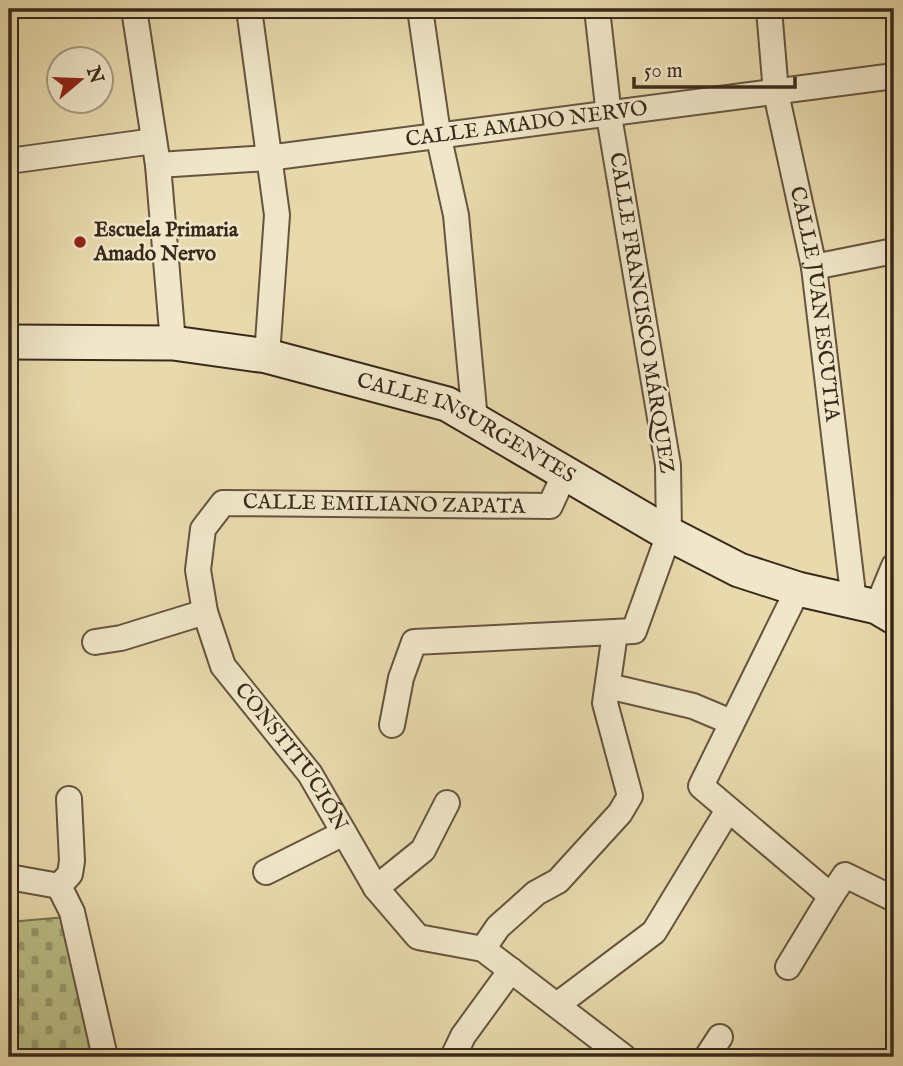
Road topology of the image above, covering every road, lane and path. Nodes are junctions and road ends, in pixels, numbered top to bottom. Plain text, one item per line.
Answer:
1 (134, 9) edge
2 (249, 9) edge
3 (420, 9) edge
4 (597, 9) edge
5 (769, 9) edge
6 (894, 76) edge
7 (776, 93) junction
8 (609, 116) junction
9 (438, 134) junction
10 (156, 153) junction
11 (268, 158) junction
12 (9, 161) edge
13 (894, 251) edge
14 (814, 267) junction
15 (9, 342) edge
16 (173, 343) junction
17 (267, 356) junction
18 (475, 420) junction
19 (565, 473) junction
20 (223, 503) joint
21 (669, 534) junction
22 (894, 566) edge
23 (798, 589) junction
24 (875, 609) edge
25 (205, 612) junction
26 (615, 633) junction
27 (95, 642) dead end
28 (608, 686) junction
29 (731, 722) junction
30 (392, 725) dead end
31 (69, 799) dead end
32 (447, 803) dead end
33 (727, 810) junction
34 (344, 833) junction
35 (267, 872) dead end
36 (9, 877) edge
37 (59, 886) junction
38 (376, 888) junction
39 (831, 896) junction
40 (894, 899) edge
41 (483, 949) junction
42 (788, 967) dead end
43 (511, 970) junction
44 (557, 1005) junction
45 (104, 1057) edge
46 (453, 1057) edge
47 (624, 1057) edge

1 - 10 street
2 - 11 street
3 - 9 street
4 - 8 street, CALLE FRANCISCO MÁRQUEZ
5 - 7 street, CALLE JUAN ESCUTIA
6 - 7 street, CALLE AMADO NERVO
7 - 8 street, CALLE AMADO NERVO
7 - 14 street, CALLE JUAN ESCUTIA
8 - 9 street, CALLE AMADO NERVO
8 - 21 street, CALLE FRANCISCO MÁRQUEZ
9 - 11 street, CALLE AMADO NERVO
9 - 18 street
10 - 11 street, CALLE AMADO NERVO
10 - 12 street, CALLE AMADO NERVO
10 - 16 street
11 - 17 street
13 - 14 street
14 - 24 street, CALLE JUAN ESCUTIA
15 - 16 main road, CALLE INSURGENTES
16 - 17 main road, CALLE INSURGENTES
17 - 18 main road, CALLE INSURGENTES
18 - 19 main road, CALLE INSURGENTES
19 - 20 street, CALLE EMILIANO ZAPATA
19 - 21 main road, CALLE INSURGENTES
20 - 25 street, CONSTITUCIÓN
21 - 23 main road, CALLE INSURGENTES
21 - 26 street
22 - 24 street
23 - 24 main road, CALLE INSURGENTES
23 - 29 street
25 - 27 street
25 - 34 street, CONSTITUCIÓN
26 - 28 street
26 - 30 street
28 - 29 street
28 - 41 street
29 - 33 street
31 - 37 street
32 - 38 street
33 - 39 street
33 - 44 street
34 - 35 street
34 - 38 street, CONSTITUCIÓN
36 - 37 street
37 - 45 street
38 - 41 street, CONSTITUCIÓN
39 - 40 street
39 - 42 street
41 - 43 street
43 - 44 street
43 - 46 street
44 - 47 street

